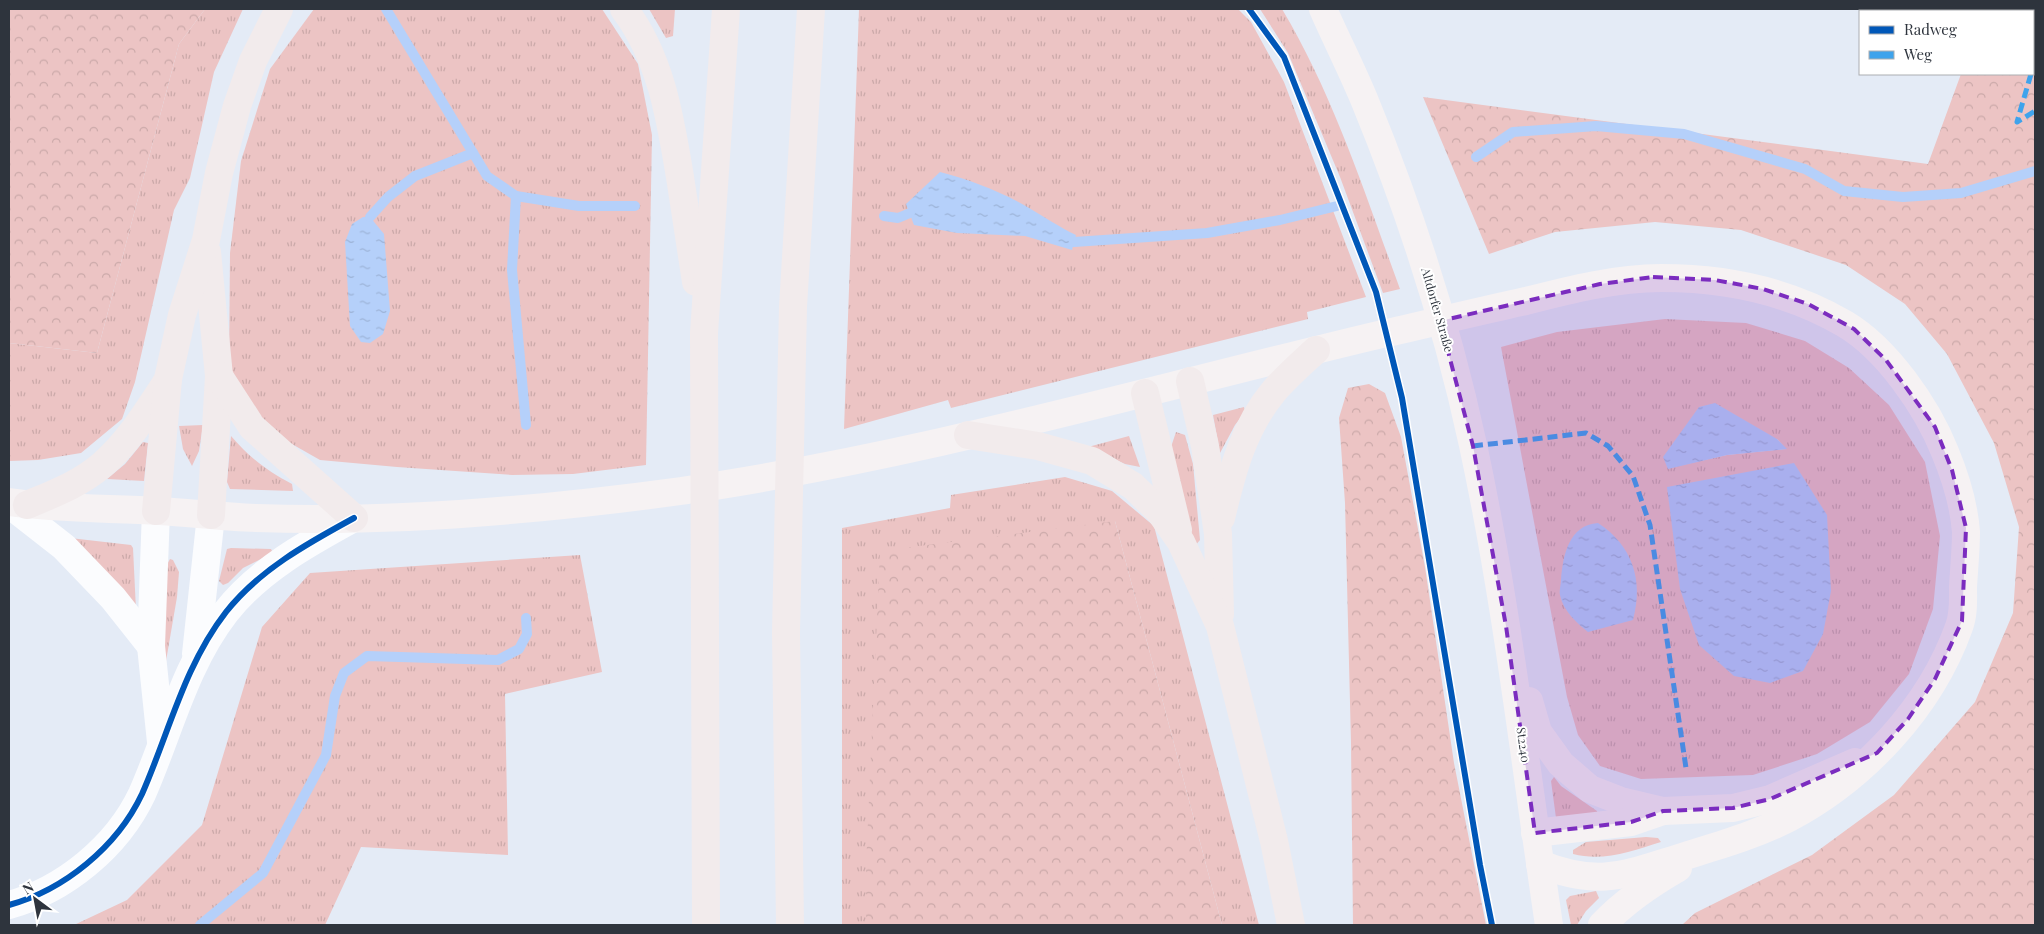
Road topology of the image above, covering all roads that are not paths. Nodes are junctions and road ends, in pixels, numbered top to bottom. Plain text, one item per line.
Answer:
1 (624, 9) edge
2 (726, 9) edge
3 (811, 9) edge
4 (1323, 9) edge
5 (279, 10) edge
6 (206, 240) junction
7 (704, 333) junction
8 (1316, 350) junction
9 (219, 376) junction
10 (168, 379) junction
11 (1190, 381) junction
12 (1145, 392) junction
13 (968, 435) junction
14 (15, 504) edge
15 (156, 511) junction
16 (211, 515) junction
17 (354, 518) junction
18 (1218, 534) junction
19 (1181, 542) junction
20 (1220, 626) junction
21 (1506, 626) junction
22 (151, 646) junction
23 (195, 658) junction
24 (161, 744) junction
25 (1877, 753) junction
26 (1663, 811) junction
27 (1535, 833) junction
28 (1712, 848) junction
29 (1540, 864) junction
30 (9, 905) edge
31 (706, 925) edge
32 (790, 925) edge
33 (1291, 925) edge
34 (1549, 925) edge
35 (1602, 925) edge

1 - 7 highway
2 - 7 highway
3 - 32 highway
4 - 21 main road, Altdorfer Straße
5 - 6 highway
6 - 9 highway
6 - 10 highway
7 - 31 highway
8 - 11 main road
8 - 18 highway
8 - 25 main road
9 - 16 highway
9 - 17 highway
10 - 14 highway
10 - 15 highway
11 - 12 main road
11 - 18 highway
12 - 13 main road
12 - 19 highway
13 - 17 main road
13 - 19 highway
14 - 15 main road
14 - 22 street
15 - 16 main road
15 - 22 street
16 - 17 main road
16 - 23 street
17 - 23 street
18 - 20 highway
19 - 20 highway
20 - 33 highway
21 - 26 main road
21 - 27 main road, St2240
22 - 24 street
23 - 24 street
24 - 30 street
25 - 26 main road
25 - 28 main road
26 - 27 main road
27 - 29 main road, St2240
28 - 29 main road
28 - 35 main road
29 - 34 main road, St2240

